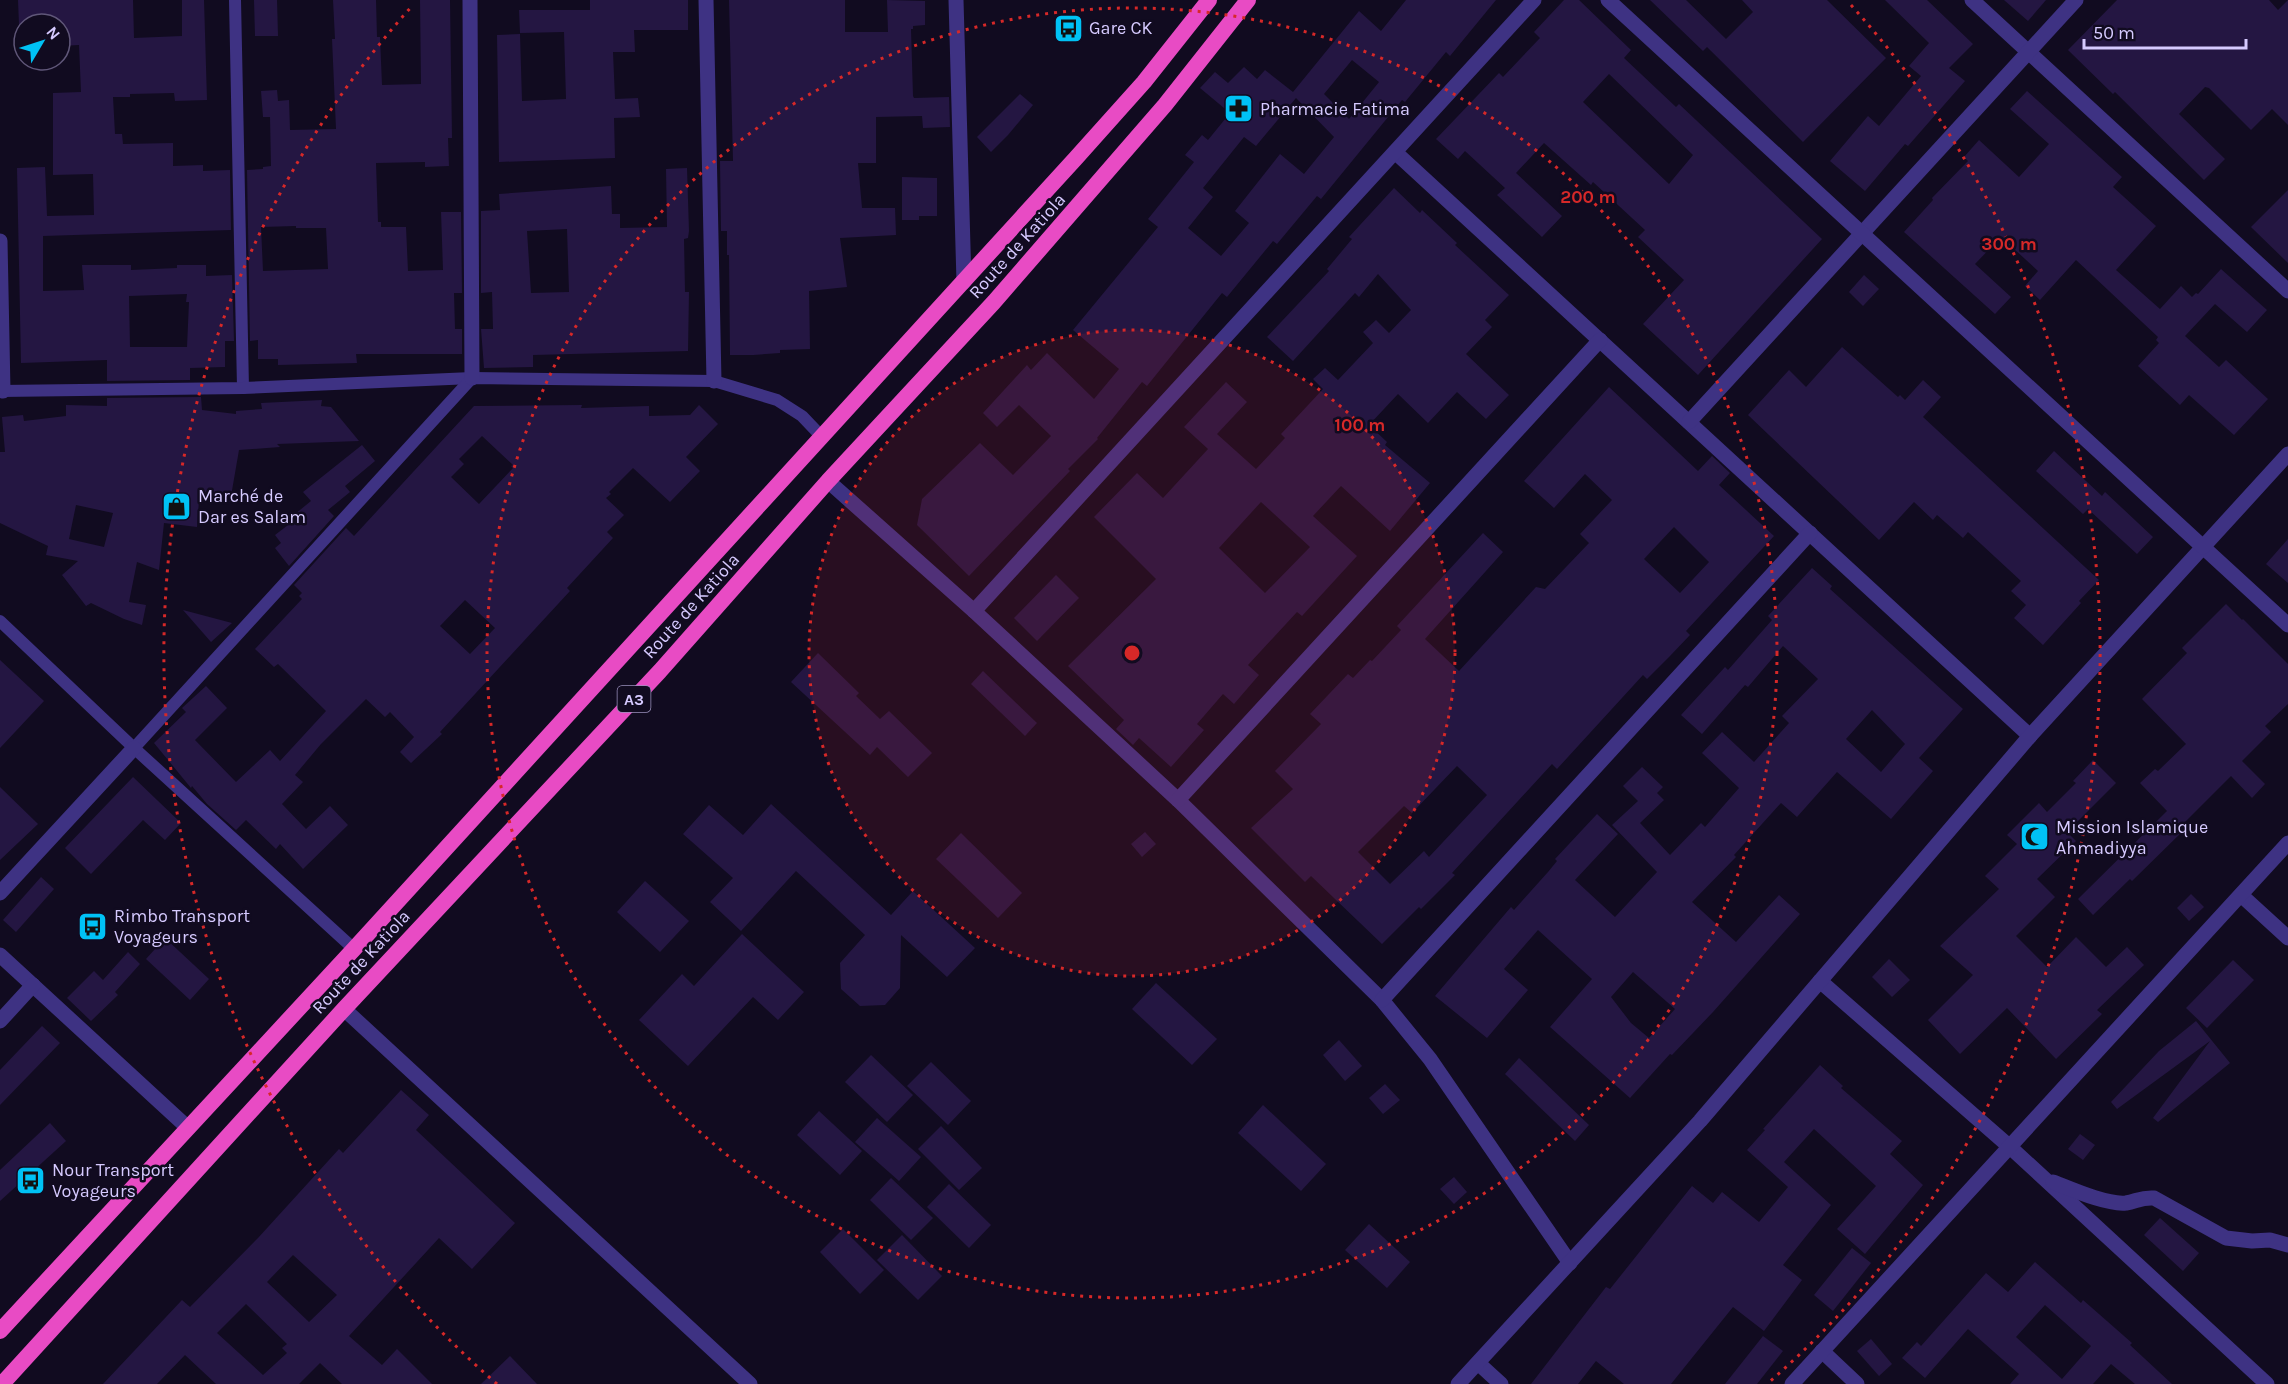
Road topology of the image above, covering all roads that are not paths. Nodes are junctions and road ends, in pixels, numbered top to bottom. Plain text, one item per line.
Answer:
1 (235, 0) edge
2 (470, 0) edge
3 (706, 0) edge
4 (956, 0) edge
5 (1209, 0) edge
6 (1248, 0) edge
7 (1534, 0) edge
8 (1608, 0) edge
9 (1972, 0) edge
10 (2076, 0) edge
11 (2028, 52) junction
12 (1395, 152) junction
13 (1862, 233) junction
14 (0, 241) edge
15 (964, 282) junction
16 (2288, 291) edge
17 (1600, 340) junction
18 (472, 378) junction
19 (714, 381) junction
20 (243, 388) junction
21 (2, 391) edge
22 (1689, 422) junction
23 (822, 437) junction
24 (2288, 454) edge
25 (828, 481) junction
26 (1810, 532) junction
27 (2203, 547) junction
28 (974, 611) junction
29 (0, 621) edge
30 (2288, 625) edge
31 (2030, 736) junction
32 (134, 748) junction
33 (1178, 800) junction
34 (2288, 843) edge
35 (0, 893) edge
36 (2241, 895) junction
37 (2288, 938) edge
38 (354, 949) junction
39 (0, 955) edge
40 (1820, 981) junction
41 (33, 985) junction
42 (1382, 1000) junction
43 (344, 1009) junction
44 (0, 1021) edge
45 (187, 1127) junction
46 (2010, 1147) junction
47 (2044, 1179) junction
48 (2288, 1245) edge
49 (1570, 1263) junction
50 (0, 1331) edge
51 (1822, 1352) junction
52 (1478, 1363) junction
53 (2, 1384) edge
54 (750, 1384) edge
55 (1458, 1384) edge
56 (1501, 1384) edge
57 (1792, 1384) edge
58 (1857, 1384) edge
59 (2267, 1384) edge

1 - 20 street
2 - 18 street
3 - 19 street
4 - 15 street
5 - 15 highway, Route de Katiola / A3
6 - 25 highway, Route de Katiola / A3
7 - 12 street
8 - 13 street
9 - 11 street
10 - 11 street
11 - 13 street
11 - 16 street
12 - 17 street
12 - 28 street
13 - 22 street
13 - 27 street
14 - 21 street
15 - 23 highway, Route de Katiola / A3
17 - 22 street
17 - 33 street
18 - 19 street
18 - 20 street
18 - 32 street
19 - 23 street
20 - 21 street
22 - 26 street
23 - 38 highway, Route de Katiola / A3
24 - 27 street
25 - 28 street
25 - 43 highway, Route de Katiola / A3
26 - 31 street
26 - 42 street
27 - 30 street
27 - 31 street
28 - 33 street
29 - 32 street
31 - 40 street
32 - 35 street
32 - 38 street
33 - 42 street
34 - 36 street
36 - 37 street
36 - 46 street
38 - 45 highway, Route de Katiola / A3
39 - 41 street
40 - 46 street
40 - 49 street
41 - 44 street
41 - 45 street
42 - 49 street
43 - 53 highway, Route de Katiola / A3
43 - 54 street
45 - 50 highway, Route de Katiola / A3
46 - 47 street
46 - 51 street
47 - 48 street
47 - 59 street
49 - 52 street
51 - 57 street
51 - 58 street
52 - 55 street
52 - 56 street

